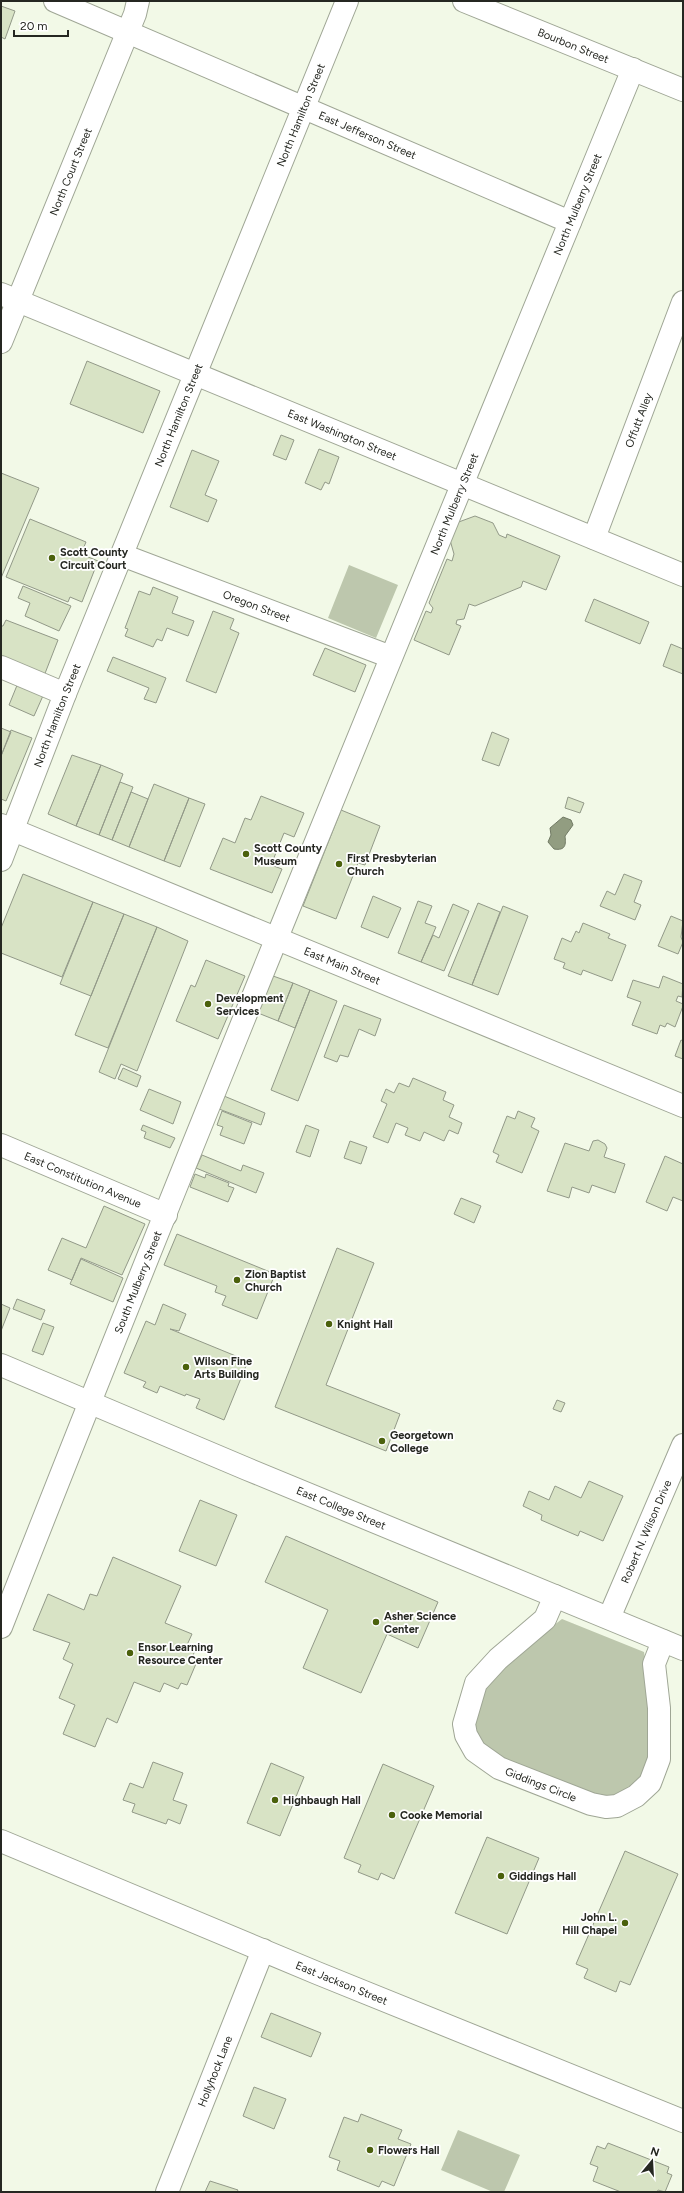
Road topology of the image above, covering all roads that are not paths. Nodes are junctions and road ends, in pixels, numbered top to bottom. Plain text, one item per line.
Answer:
1 (55, 1) edge
2 (138, 1) edge
3 (347, 1) edge
4 (464, 1) edge
5 (127, 32) junction
6 (632, 69) junction
7 (683, 90) edge
8 (304, 108) junction
9 (570, 222) junction
10 (9, 298) edge
11 (683, 302) edge
12 (1, 342) edge
13 (196, 374) junction
14 (462, 484) junction
15 (594, 538) junction
16 (122, 556) junction
17 (683, 575) edge
18 (391, 657) junction
19 (1, 667) edge
20 (65, 694) junction
21 (7, 827) edge
22 (1, 860) edge
23 (276, 939) junction
24 (683, 1106) edge
25 (1, 1145) edge
26 (166, 1215) junction
27 (1, 1365) edge
28 (89, 1402) junction
29 (683, 1445) edge
30 (555, 1596) junction
31 (608, 1618) junction
32 (1, 1627) edge
33 (663, 1641) junction
34 (683, 1649) edge
35 (1, 1841) edge
36 (263, 1950) junction
37 (683, 2121) edge
38 (167, 2192) edge

1 - 5 street, East Jefferson Street
2 - 5 street, North Court Street
3 - 8 street, North Hamilton Street
4 - 6 street, Bourbon Street
5 - 8 street, East Jefferson Street
5 - 10 street, North Court Street
6 - 7 street, Bourbon Street
6 - 9 street, North Mulberry Street
8 - 9 street, East Jefferson Street
8 - 13 street, North Hamilton Street
9 - 14 street, North Mulberry Street
10 - 12 street, North Court Street
10 - 13 street, East Washington Street
11 - 15 street, Offutt Alley
13 - 14 street, East Washington Street
13 - 16 street, North Hamilton Street
14 - 15 street, East Washington Street
14 - 18 street, North Mulberry Street
15 - 17 street, East Washington Street
16 - 18 street, Oregon Street
16 - 20 street, North Hamilton Street
18 - 23 street, North Mulberry Street
19 - 20 street
20 - 21 street, North Hamilton Street
21 - 22 street, North Hamilton Street
21 - 23 street, East Main Street
23 - 24 street, East Main Street
23 - 26 street, South Mulberry Street
25 - 26 street, East Constitution Avenue
26 - 28 street, South Mulberry Street
27 - 28 street, East College Street
28 - 30 street, East College Street
28 - 32 street, South Mulberry Street
29 - 31 street, Robert N. Wilson Drive
30 - 31 street, East College Street
30 - 33 street, Giddings Circle
31 - 33 street, East College Street
33 - 34 street, East College Street
35 - 36 street, East Jackson Street
36 - 37 street, East Jackson Street
36 - 38 street, Hollyhock Lane

